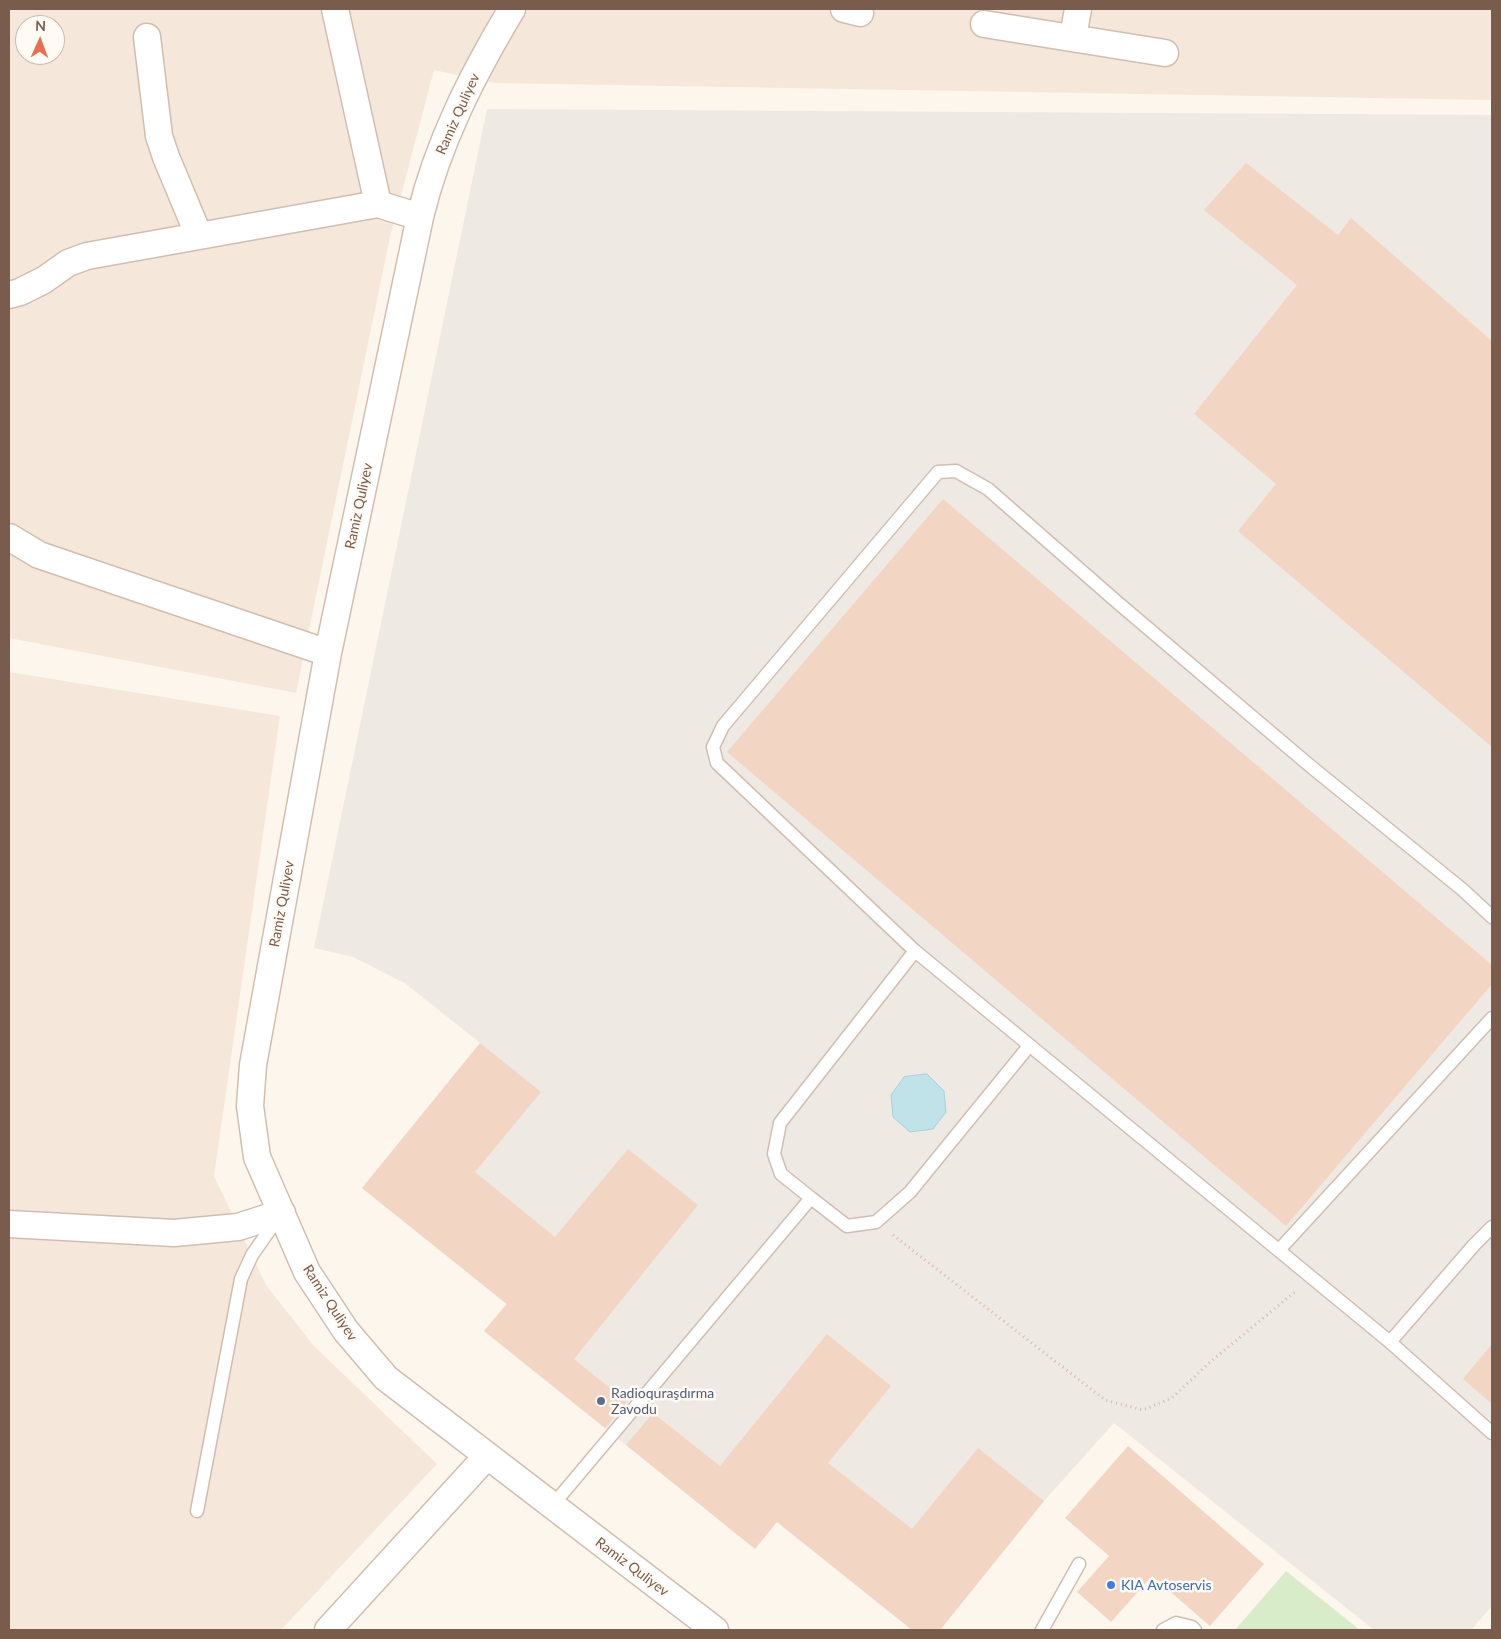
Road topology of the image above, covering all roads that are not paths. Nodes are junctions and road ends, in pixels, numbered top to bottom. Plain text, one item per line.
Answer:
1 (335, 9) edge
2 (512, 9) edge
3 (1078, 9) edge
4 (984, 24) dead end
5 (146, 37) dead end
6 (1074, 37) junction
7 (1165, 53) dead end
8 (378, 204) junction
9 (420, 217) junction
10 (198, 236) junction
11 (9, 295) edge
12 (9, 537) edge
13 (328, 653) junction
14 (1492, 917) edge
15 (915, 951) junction
16 (1492, 1018) edge
17 (1029, 1046) junction
18 (810, 1198) junction
19 (282, 1213) junction
20 (9, 1224) edge
21 (1492, 1227) edge
22 (1278, 1250) junction
23 (1390, 1342) junction
24 (1492, 1433) edge
25 (487, 1456) junction
26 (552, 1506) junction
27 (197, 1511) dead end
28 (1080, 1564) dead end
29 (328, 1630) edge
30 (715, 1630) edge
31 (1042, 1630) edge
32 (1163, 1630) edge
33 (1195, 1630) edge

1 - 8 street
2 - 9 street, Ramiz Quliyev
3 - 6 street
4 - 6 street
5 - 10 street
6 - 7 street
8 - 9 street
8 - 10 street
9 - 13 street, Ramiz Quliyev
10 - 11 street
12 - 13 street
13 - 19 street, Ramiz Quliyev
14 - 15 lane
15 - 17 lane
15 - 18 lane
16 - 22 lane
17 - 18 lane
17 - 22 lane
18 - 26 lane
19 - 20 street
19 - 25 street, Ramiz Quliyev
19 - 27 lane
21 - 23 lane
22 - 23 lane
23 - 24 lane
25 - 26 street, Ramiz Quliyev
25 - 29 street
26 - 30 street, Ramiz Quliyev
28 - 31 lane
32 - 33 lane

